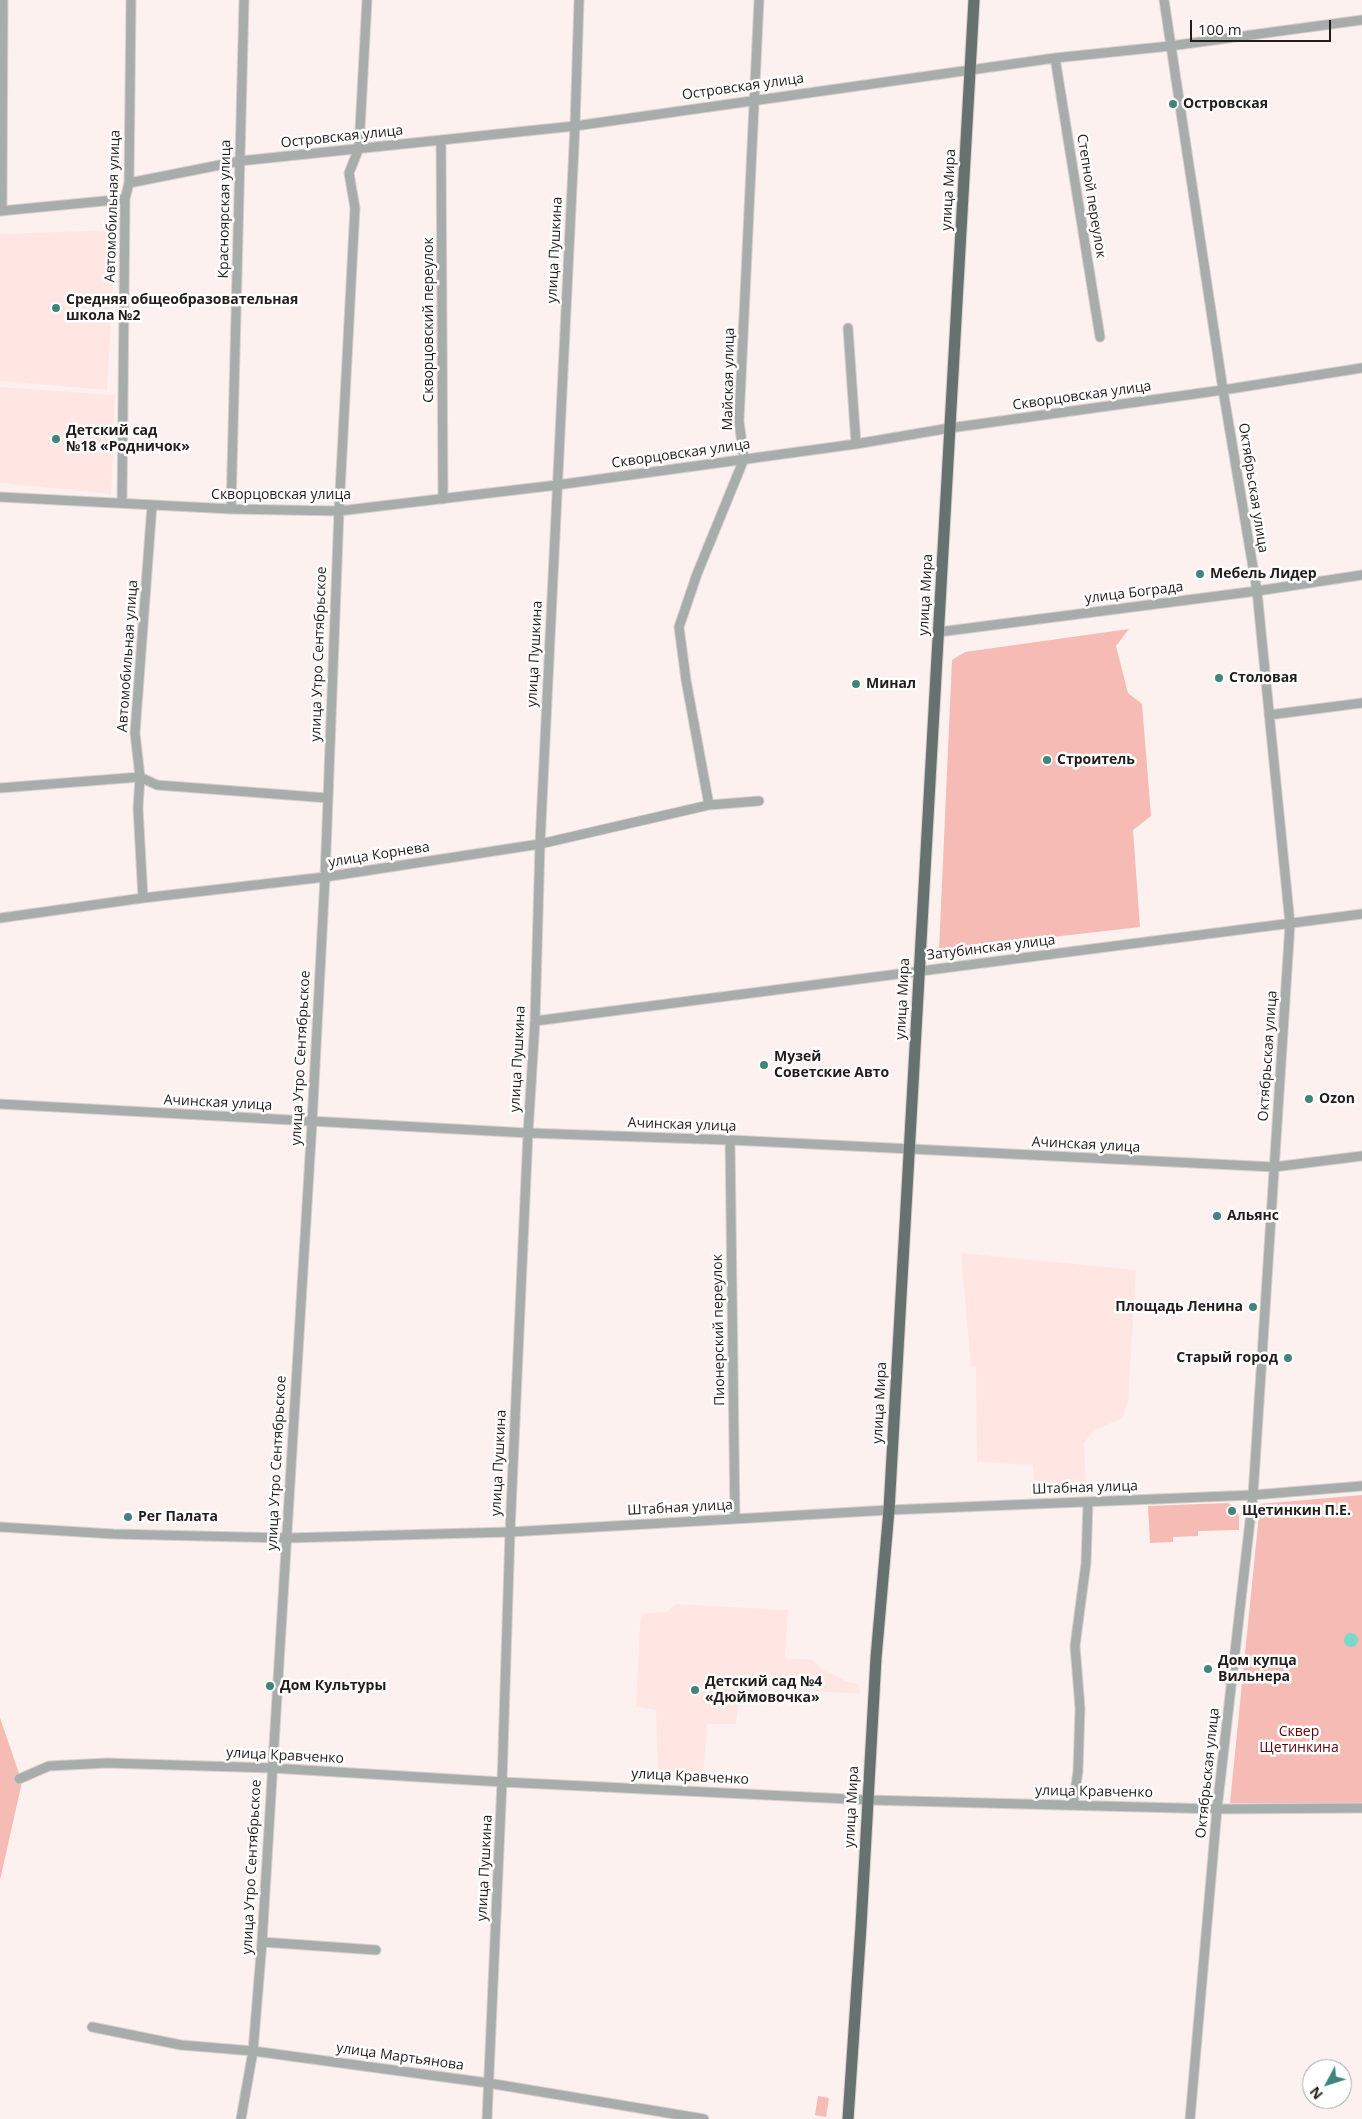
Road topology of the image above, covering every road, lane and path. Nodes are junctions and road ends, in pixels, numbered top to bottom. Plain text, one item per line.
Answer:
1 (3, 0) edge
2 (131, 0) edge
3 (244, 0) edge
4 (366, 0) edge
5 (579, 0) edge
6 (759, 0) edge
7 (974, 0) edge
8 (1164, 0) edge
9 (1362, 20) edge
10 (1170, 46) junction
11 (1055, 58) junction
12 (971, 70) junction
13 (754, 99) junction
14 (575, 126) junction
15 (441, 141) junction
16 (359, 148) junction
17 (240, 161) junction
18 (129, 182) junction
19 (125, 199) junction
20 (1, 211) edge
21 (848, 328) dead end
22 (1100, 337) dead end
23 (1362, 368) edge
24 (1223, 390) junction
25 (950, 428) junction
26 (856, 444) junction
27 (744, 459) junction
28 (557, 485) junction
29 (0, 498) edge
30 (443, 499) junction
31 (122, 503) junction
32 (152, 505) junction
33 (231, 509) junction
34 (339, 511) junction
35 (1362, 575) edge
36 (1256, 591) junction
37 (939, 632) junction
38 (1362, 703) edge
39 (1269, 714) junction
40 (140, 777) junction
41 (0, 788) edge
42 (328, 798) junction
43 (759, 802) dead end
44 (708, 805) junction
45 (540, 844) junction
46 (325, 877) junction
47 (144, 898) junction
48 (1362, 914) edge
49 (0, 918) edge
50 (1290, 924) junction
51 (920, 970) junction
52 (535, 1021) junction
53 (0, 1104) edge
54 (312, 1123) junction
55 (528, 1134) junction
56 (730, 1140) junction
57 (909, 1150) junction
58 (1362, 1156) edge
59 (1274, 1167) junction
60 (1362, 1486) edge
61 (1253, 1495) junction
62 (1088, 1502) junction
63 (889, 1510) junction
64 (735, 1519) junction
65 (0, 1527) edge
66 (510, 1532) junction
67 (287, 1538) junction
68 (271, 1768) junction
69 (19, 1779) dead end
70 (502, 1782) junction
71 (868, 1800) junction
72 (1073, 1806) junction
73 (1362, 1808) edge
74 (1217, 1809) junction
75 (262, 1942) junction
76 (376, 1950) dead end
77 (92, 2027) dead end
78 (253, 2051) junction
79 (488, 2084) junction
80 (241, 2119) edge
81 (487, 2119) edge
82 (704, 2119) edge
83 (848, 2119) edge
84 (1190, 2119) edge

1 - 20 street
2 - 18 street, Автомобильная улица
3 - 17 street, Красноярская улица
4 - 16 street, улица Утро Сентябрьское
5 - 14 street, улица Пушкина
6 - 13 street, Майская улица
7 - 12 main road, улица Мира
8 - 10 street, Октябрьская улица
9 - 10 street, Островская улица
10 - 11 street, Островская улица
10 - 24 street, Октябрьская улица
11 - 12 street, Островская улица
11 - 22 street, Степной переулок
12 - 13 street, Островская улица
12 - 25 main road, улица Мира
13 - 14 street, Островская улица
13 - 27 street, Майская улица
14 - 15 street, Островская улица
14 - 28 street, улица Пушкина
15 - 16 street, Островская улица
15 - 30 street, Скворцовский переулок
16 - 17 street, Островская улица
16 - 34 street, улица Утро Сентябрьское
17 - 18 street, Островская улица
17 - 33 street, Красноярская улица
18 - 19 street, Автомобильная улица
19 - 20 street
19 - 31 street, Автомобильная улица
21 - 26 street
23 - 24 street, Скворцовская улица
24 - 25 street, Скворцовская улица
24 - 36 street, Октябрьская улица
25 - 26 street, Скворцовская улица
25 - 37 main road, улица Мира
26 - 27 street, Скворцовская улица
27 - 28 street, Скворцовская улица
27 - 44 street, Майская улица
28 - 30 street, Скворцовская улица
28 - 45 street, улица Пушкина
29 - 31 street, Скворцовская улица
30 - 34 street, Скворцовская улица
31 - 32 street, Скворцовская улица
32 - 33 street, Скворцовская улица
32 - 40 street, Автомобильная улица
33 - 34 street, Скворцовская улица
34 - 42 street, улица Утро Сентябрьское
35 - 36 street, улица Бограда
36 - 37 street, улица Бограда
36 - 39 street, Октябрьская улица
37 - 51 main road, улица Мира
38 - 39 street
39 - 50 street, Октябрьская улица
40 - 41 street
40 - 42 street
40 - 47 street, Автомобильная улица
42 - 46 street, улица Утро Сентябрьское
43 - 44 street, улица Корнева
44 - 45 street, улица Корнева
45 - 46 street, улица Корнева
45 - 52 street, улица Пушкина
46 - 47 street, улица Корнева
46 - 54 street, улица Утро Сентябрьское
47 - 49 street, улица Корнева
48 - 50 street, Затубинская улица
50 - 51 street, Затубинская улица
50 - 59 street, Октябрьская улица
51 - 52 street, Затубинская улица
51 - 57 main road, улица Мира
52 - 55 street, улица Пушкина
53 - 54 street, Ачинская улица
54 - 55 street, Ачинская улица
54 - 67 street, улица Утро Сентябрьское
55 - 56 street, Ачинская улица
55 - 66 street, улица Пушкина
56 - 57 street, Ачинская улица
56 - 64 street, Пионерский переулок
57 - 59 street, Ачинская улица
57 - 63 main road, улица Мира
58 - 59 street, Ачинская улица
59 - 61 street, Октябрьская улица
60 - 61 street, Штабная улица
61 - 62 street, Штабная улица
61 - 74 street, Октябрьская улица
62 - 63 street, Штабная улица
62 - 72 street
63 - 64 street, Штабная улица
63 - 71 main road, улица Мира
64 - 66 street, Штабная улица
65 - 67 street, Штабная улица
66 - 67 street, Штабная улица
66 - 70 street, улица Пушкина
67 - 68 street, улица Утро Сентябрьское
68 - 69 street, улица Кравченко
68 - 70 street, улица Кравченко
68 - 75 street, улица Утро Сентябрьское
70 - 71 street, улица Кравченко
70 - 79 street, улица Пушкина
71 - 72 street, улица Кравченко
71 - 83 main road, улица Мира
72 - 74 street, улица Кравченко
73 - 74 street, улица Кравченко
74 - 84 street, Октябрьская улица
75 - 76 street
75 - 78 street, улица Утро Сентябрьское
77 - 78 street, улица Мартьянова
78 - 79 street, улица Мартьянова
78 - 80 street, улица Утро Сентябрьское
79 - 81 street, улица Пушкина
79 - 82 street, улица Мартьянова

